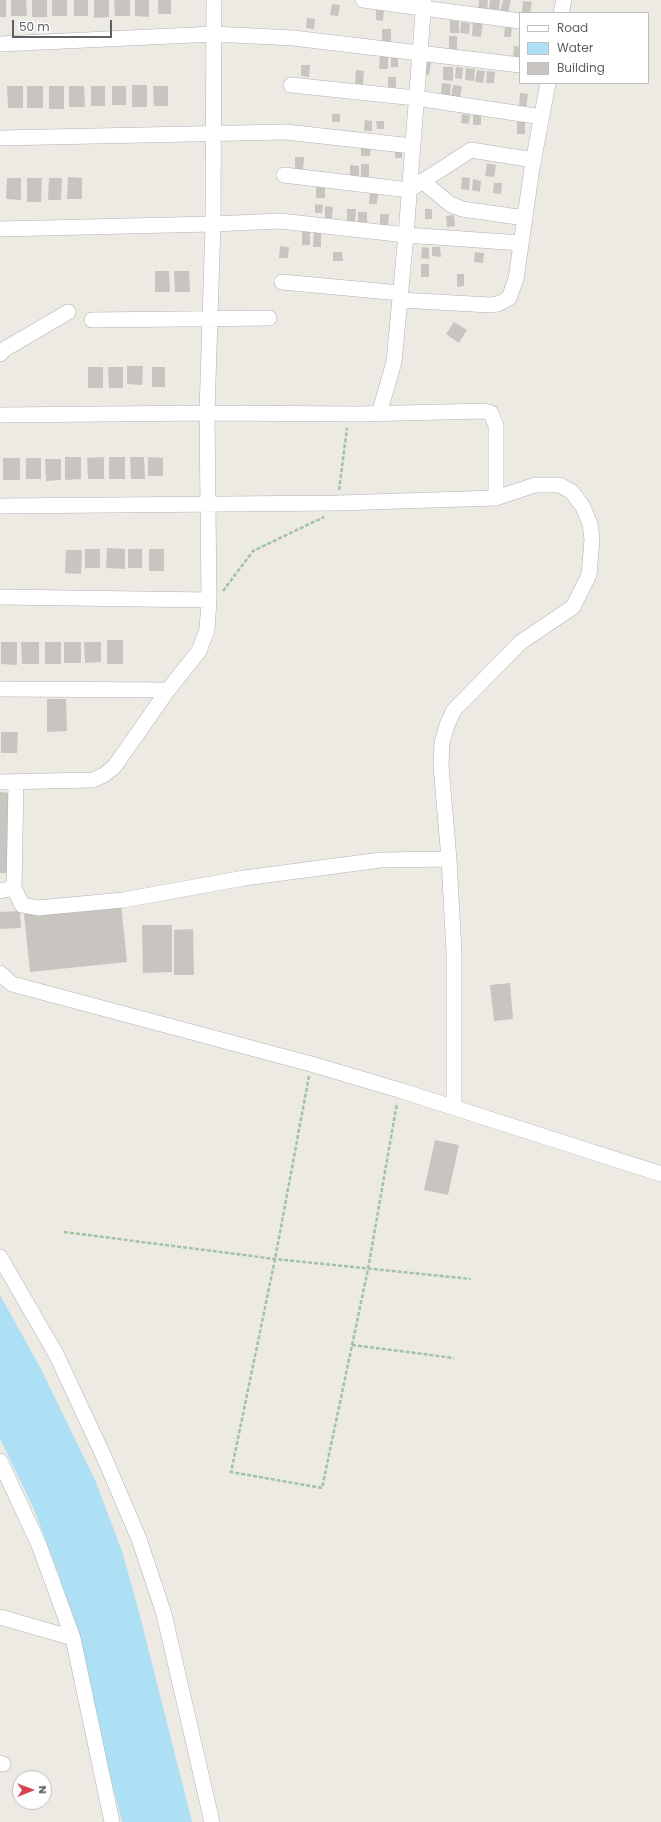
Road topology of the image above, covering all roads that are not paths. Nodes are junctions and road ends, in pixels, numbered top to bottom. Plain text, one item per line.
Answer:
1 (214, 0) edge
2 (363, 0) edge
3 (564, 0) edge
4 (423, 4) edge
5 (561, 12) edge
6 (519, 21) edge
7 (214, 34) junction
8 (0, 44) edge
9 (419, 54) junction
10 (519, 65) edge
11 (548, 84) edge
12 (291, 85) dead end
13 (416, 98) junction
14 (542, 117) junction
15 (213, 135) junction
16 (0, 138) edge
17 (412, 146) junction
18 (534, 160) junction
19 (284, 175) dead end
20 (422, 181) junction
21 (409, 190) junction
22 (525, 218) junction
23 (212, 224) junction
24 (0, 229) edge
25 (406, 235) junction
26 (521, 243) junction
27 (282, 282) dead end
28 (400, 296) junction
29 (68, 312) dead end
30 (269, 318) dead end
31 (209, 319) junction
32 (92, 320) dead end
33 (0, 354) edge
34 (207, 413) junction
35 (379, 414) junction
36 (0, 415) edge
37 (496, 498) junction
38 (208, 504) junction
39 (0, 506) edge
40 (0, 597) edge
41 (209, 600) junction
42 (0, 689) edge
43 (168, 690) junction
44 (0, 782) edge
45 (16, 783) junction
46 (449, 859) junction
47 (7, 890) edge
48 (0, 973) edge
49 (454, 1107) junction
50 (661, 1174) edge
51 (0, 1257) edge
52 (0, 1461) edge
53 (0, 1617) edge
54 (73, 1638) junction
55 (112, 1822) edge
56 (212, 1822) edge

1 - 7 street
2 - 4 street
3 - 5 street
4 - 6 street
4 - 9 street
7 - 8 street
7 - 9 street
7 - 15 street
9 - 10 street
9 - 13 street
11 - 14 street
12 - 13 street
13 - 14 street
13 - 17 street
14 - 18 street
15 - 16 street
15 - 17 street
15 - 23 street
17 - 21 street
18 - 20 street
18 - 22 street
19 - 21 street
20 - 21 street
20 - 22 street
21 - 25 street
22 - 26 street
23 - 24 street
23 - 25 street
23 - 31 street
25 - 26 street
25 - 28 street
26 - 28 street
27 - 28 street
28 - 35 street
29 - 33 street
30 - 31 street
31 - 32 street
31 - 34 street
34 - 35 street
34 - 36 street
34 - 38 street
35 - 37 street
37 - 38 street
37 - 46 street
38 - 39 street
38 - 41 street
40 - 41 street
41 - 43 street
42 - 43 street
43 - 45 street
44 - 45 street
45 - 47 street
46 - 47 street
46 - 49 street
48 - 49 street
49 - 50 street
51 - 56 street
52 - 54 street
53 - 54 street
54 - 55 street

